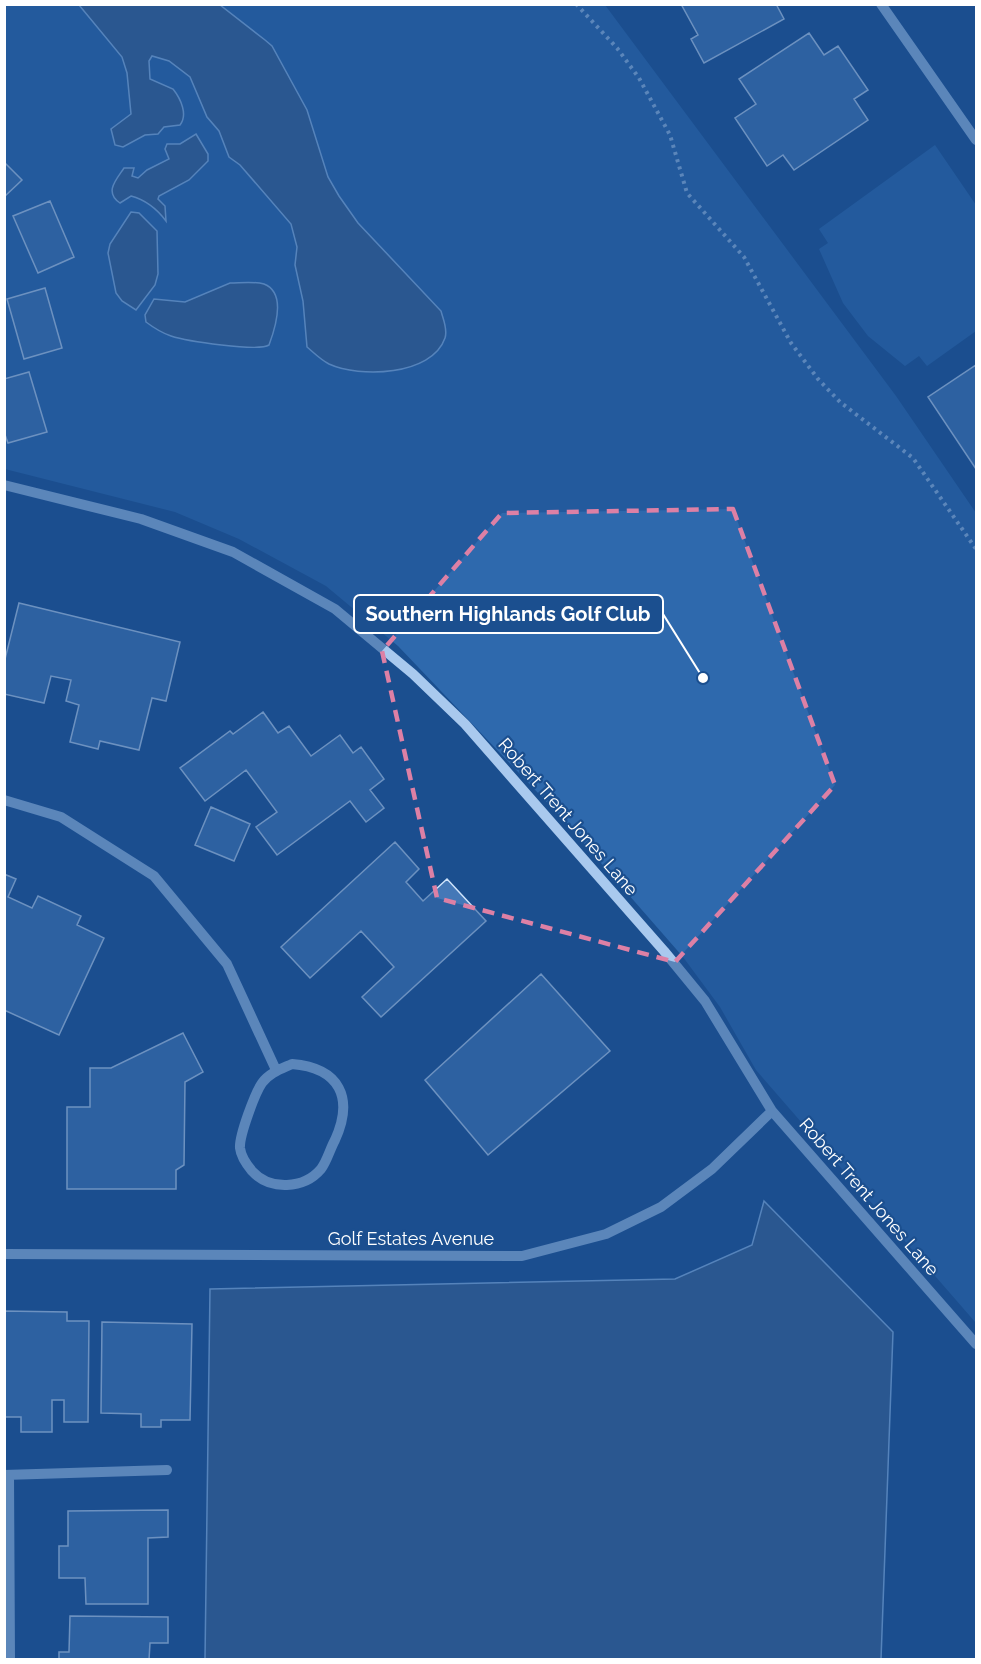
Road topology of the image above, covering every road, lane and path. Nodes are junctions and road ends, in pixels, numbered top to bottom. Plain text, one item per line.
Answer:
1 (576, 4) edge
2 (881, 4) edge
3 (976, 140) edge
4 (4, 485) edge
5 (976, 549) edge
6 (4, 800) edge
7 (276, 1070) junction
8 (772, 1111) junction
9 (4, 1254) edge
10 (976, 1344) edge
11 (167, 1470) dead end
12 (7, 1475) edge
13 (10, 1659) edge

1 - 5 path
2 - 3 street
4 - 8 street, Robert Trent Jones Lane
6 - 7 street
7 - 7 street
8 - 9 street, Golf Estates Avenue
8 - 10 street, Robert Trent Jones Lane
11 - 12 street
12 - 13 street

